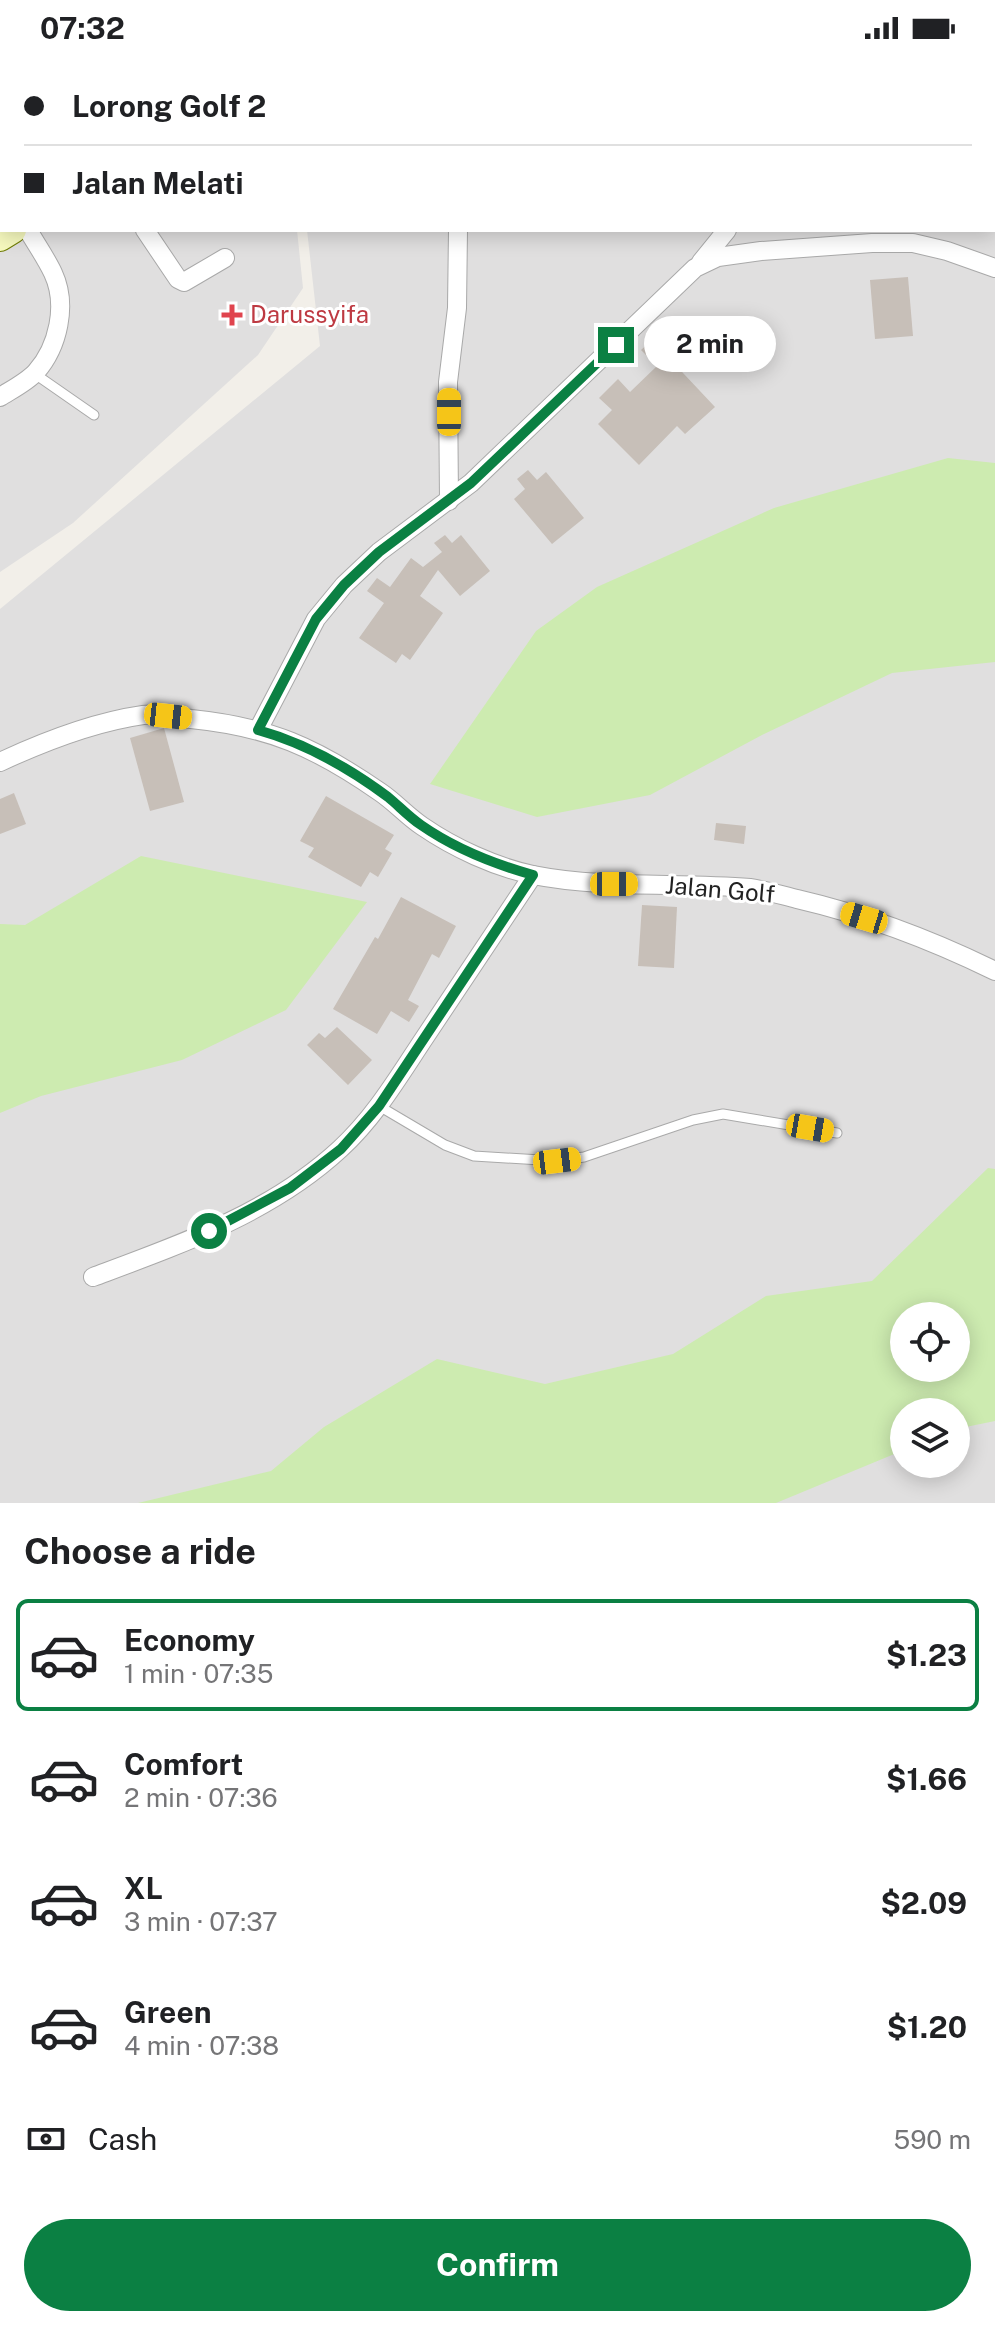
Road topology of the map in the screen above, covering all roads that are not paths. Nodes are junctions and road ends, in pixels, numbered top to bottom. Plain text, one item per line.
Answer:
1 (29, 232) edge
2 (146, 232) edge
3 (458, 232) edge
4 (725, 232) edge
5 (225, 258) dead end
6 (695, 268) junction
7 (995, 268) edge
8 (35, 374) junction
9 (0, 397) edge
10 (94, 415) dead end
11 (449, 501) junction
12 (258, 730) junction
13 (0, 762) edge
14 (533, 875) junction
15 (995, 971) edge
16 (379, 1106) junction
17 (837, 1133) dead end
18 (93, 1277) dead end

1 - 8 street
2 - 5 street
3 - 11 street
4 - 6 street
6 - 7 street
6 - 11 street
8 - 9 street
8 - 10 lane
11 - 12 street
12 - 13 street, Jalan Golf
12 - 14 street, Jalan Golf
14 - 15 street, Jalan Golf
14 - 16 street
16 - 17 lane
16 - 18 street

